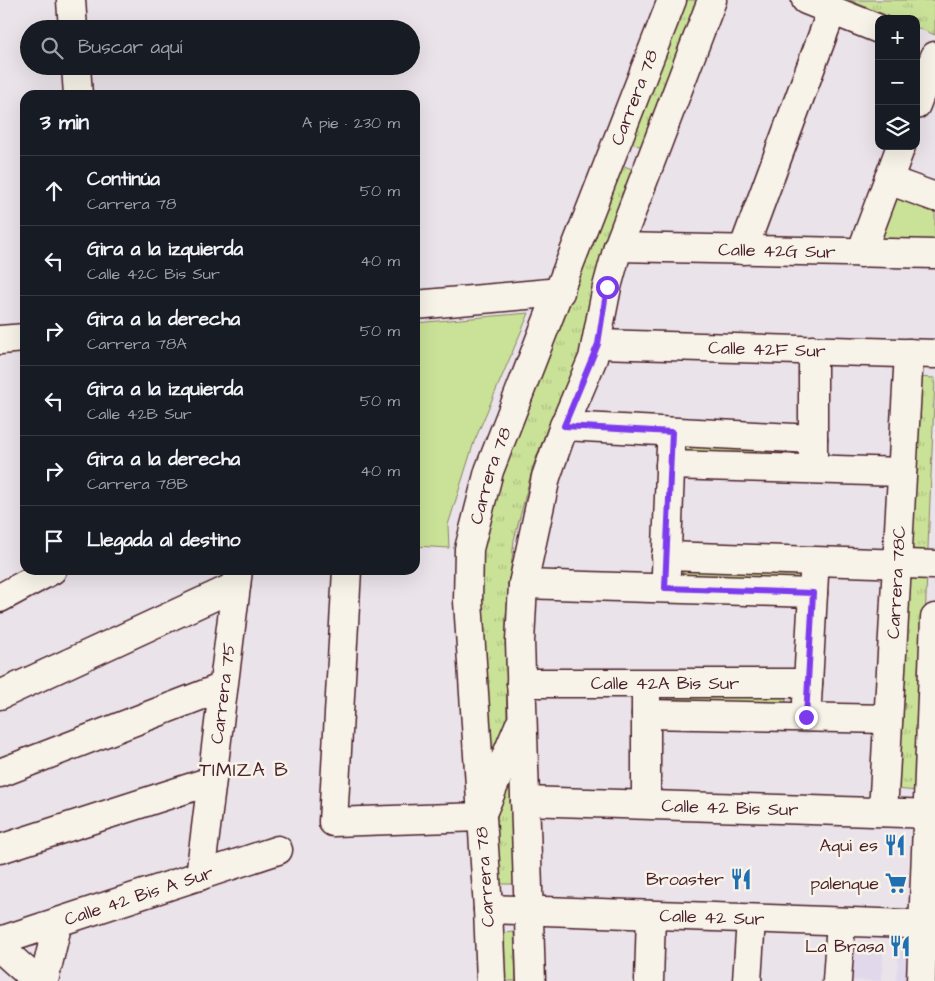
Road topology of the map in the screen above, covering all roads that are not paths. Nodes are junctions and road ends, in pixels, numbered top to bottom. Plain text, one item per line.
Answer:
1 (71, 0) edge
2 (672, 0) edge
3 (712, 0) edge
4 (806, 0) edge
5 (832, 10) junction
6 (72, 20) edge
7 (875, 28) edge
8 (920, 47) edge
9 (935, 55) edge
10 (77, 75) edge
11 (78, 90) edge
12 (920, 94) edge
13 (899, 150) edge
14 (615, 151) junction
15 (650, 164) junction
16 (888, 180) junction
17 (935, 197) edge
18 (618, 247) junction
19 (743, 250) junction
20 (861, 252) junction
21 (935, 254) edge
22 (560, 292) junction
23 (420, 305) edge
24 (20, 338) edge
25 (0, 340) edge
26 (598, 344) junction
27 (813, 350) junction
28 (922, 353) edge
29 (564, 426) junction
30 (672, 432) junction
31 (813, 439) junction
32 (670, 465) junction
33 (814, 469) junction
34 (902, 472) junction
35 (666, 556) junction
36 (814, 561) junction
37 (898, 564) junction
38 (935, 565) edge
39 (43, 575) edge
40 (347, 575) edge
41 (237, 578) edge
42 (523, 584) junction
43 (665, 588) junction
44 (813, 593) junction
45 (0, 598) edge
46 (935, 618) edge
47 (521, 683) junction
48 (646, 683) junction
49 (808, 683) junction
50 (223, 686) junction
51 (0, 695) edge
52 (933, 697) edge
53 (646, 714) junction
54 (806, 717) junction
55 (522, 719) junction
56 (888, 719) junction
57 (0, 773) edge
58 (211, 781) junction
59 (525, 801) junction
60 (646, 804) junction
61 (883, 812) junction
62 (931, 814) edge
63 (481, 817) junction
64 (0, 849) edge
65 (278, 850) dead end
66 (200, 876) junction
67 (488, 909) junction
68 (528, 911) junction
69 (651, 915) junction
70 (751, 919) junction
71 (58, 922) junction
72 (841, 922) junction
73 (929, 925) edge
74 (0, 941) edge
75 (0, 948) edge
76 (37, 981) edge
77 (44, 981) edge
78 (491, 981) edge
79 (531, 981) edge
80 (649, 981) edge
81 (747, 981) edge
82 (837, 981) edge
83 (921, 981) edge

1 - 6 street
2 - 14 street, Carrera 78
3 - 15 street
4 - 5 street
5 - 7 street
5 - 19 street
8 - 9 street
9 - 12 street
10 - 11 street
13 - 16 street
14 - 15 street
14 - 22 street, Carrera 78
15 - 18 street
16 - 17 street
16 - 20 street
18 - 19 street, Calle 42G Sur
18 - 26 street
19 - 20 street, Calle 42G Sur
20 - 21 street, Calle 42G Sur
22 - 23 street
22 - 63 street, Carrera 78
24 - 25 street
26 - 27 street, Calle 42F Sur
26 - 29 street
27 - 28 street, Calle 42F Sur
27 - 31 street
28 - 34 street, Carrera 78C
29 - 30 street
29 - 42 street
30 - 31 street
30 - 32 street
31 - 33 street
32 - 33 street
32 - 35 street
33 - 34 street
34 - 37 street, Carrera 78C
35 - 36 street
35 - 43 street
36 - 37 street
36 - 44 street
37 - 38 street
37 - 56 street, Carrera 78C
39 - 45 street
40 - 63 street
41 - 50 street, Carrera 75
41 - 51 street
42 - 43 street
42 - 47 street
43 - 44 street
44 - 49 street
46 - 52 street
47 - 48 street, Calle 42A Bis Sur
47 - 55 street
48 - 49 street, Calle 42A Bis Sur
48 - 53 street
49 - 54 street
50 - 57 street
50 - 58 street, Carrera 75
52 - 62 street
53 - 54 street
53 - 60 street
54 - 56 street
55 - 59 street
55 - 63 street
56 - 61 street, Carrera 78C
58 - 64 street
58 - 66 street, Carrera 75
59 - 60 street, Calle 42 Bis Sur
59 - 68 street
60 - 61 street, Calle 42 Bis Sur
61 - 62 street, Calle 42 Bis Sur
62 - 73 street
63 - 67 street, Carrera 78
65 - 66 street, Calle 42 Bis A Sur
66 - 71 street, Calle 42 Bis A Sur
67 - 68 street, Calle 42 Sur
67 - 78 street, Carrera 78
68 - 69 street, Calle 42 Sur
68 - 79 street
69 - 70 street, Calle 42 Sur
69 - 80 street
70 - 72 street, Calle 42 Sur
70 - 81 street
71 - 74 street, Calle 42 Bis A Sur
71 - 77 street
72 - 73 street, Calle 42 Sur
72 - 82 street
73 - 83 street
75 - 76 street

